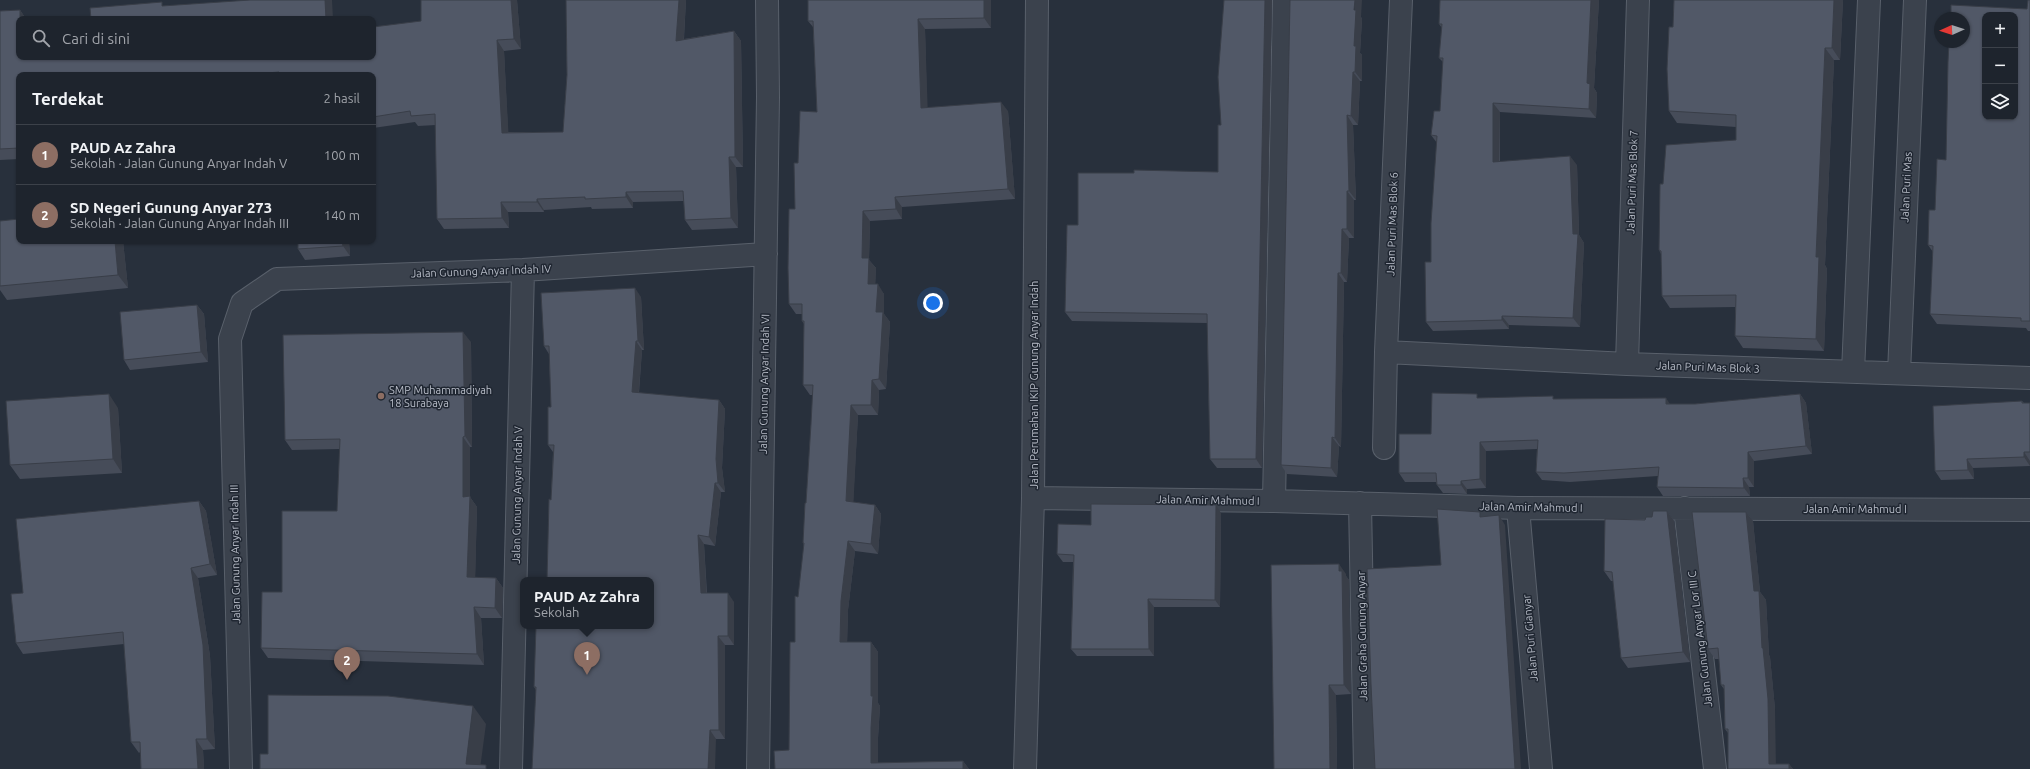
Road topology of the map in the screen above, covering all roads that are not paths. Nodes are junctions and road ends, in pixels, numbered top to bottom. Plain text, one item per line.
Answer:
1 (767, 0) edge
2 (1037, 0) edge
3 (1284, 0) edge
4 (1401, 0) edge
5 (1638, 0) edge
6 (1869, 0) edge
7 (1914, 0) edge
8 (766, 254) junction
9 (523, 270) junction
10 (230, 339) joint
11 (1386, 352) junction
12 (1627, 364) junction
13 (1853, 372) junction
14 (1899, 373) junction
15 (2030, 378) edge
16 (1384, 448) dead end
17 (1033, 498) junction
18 (1274, 501) junction
19 (1360, 503) junction
20 (1518, 508) junction
21 (1685, 508) junction
22 (2030, 510) edge
23 (241, 769) edge
24 (511, 769) edge
25 (758, 769) edge
26 (1026, 769) edge
27 (1365, 769) edge
28 (1541, 769) edge
29 (1715, 769) edge

1 - 8 street, Jalan Gunung Anyar Indah VI
2 - 17 street, Jalan Perumahan IKIP Gunung Anyar Indah
3 - 18 street
4 - 11 street, Jalan Puri Mas Blok 6
5 - 12 street, Jalan Puri Mas Blok 7
6 - 13 street
7 - 14 street, Jalan Puri Mas
8 - 9 street, Jalan Gunung Anyar Indah IV
8 - 25 street, Jalan Gunung Anyar Indah VI
9 - 10 street, Jalan Gunung Anyar Indah IV
9 - 24 street, Jalan Gunung Anyar Indah V
10 - 23 street, Jalan Gunung Anyar Indah III
11 - 12 street, Jalan Puri Mas Blok 3
11 - 16 street, Jalan Puri Mas Blok 6
12 - 13 street, Jalan Puri Mas Blok 3
13 - 14 street, Jalan Puri Mas Blok 3
14 - 15 street, Jalan Puri Mas Blok 3
17 - 18 street, Jalan Amir Mahmud I
17 - 26 street, Jalan Perumahan IKIP Gunung Anyar Indah
18 - 19 street, Jalan Amir Mahmud I
19 - 20 street, Jalan Amir Mahmud I
19 - 27 street, Jalan Graha Gunung Anyar
20 - 21 street, Jalan Amir Mahmud I
20 - 28 street, Jalan Puri Gianyar
21 - 22 street, Jalan Amir Mahmud I
21 - 29 street, Jalan Gunung Anyar Lor III C

